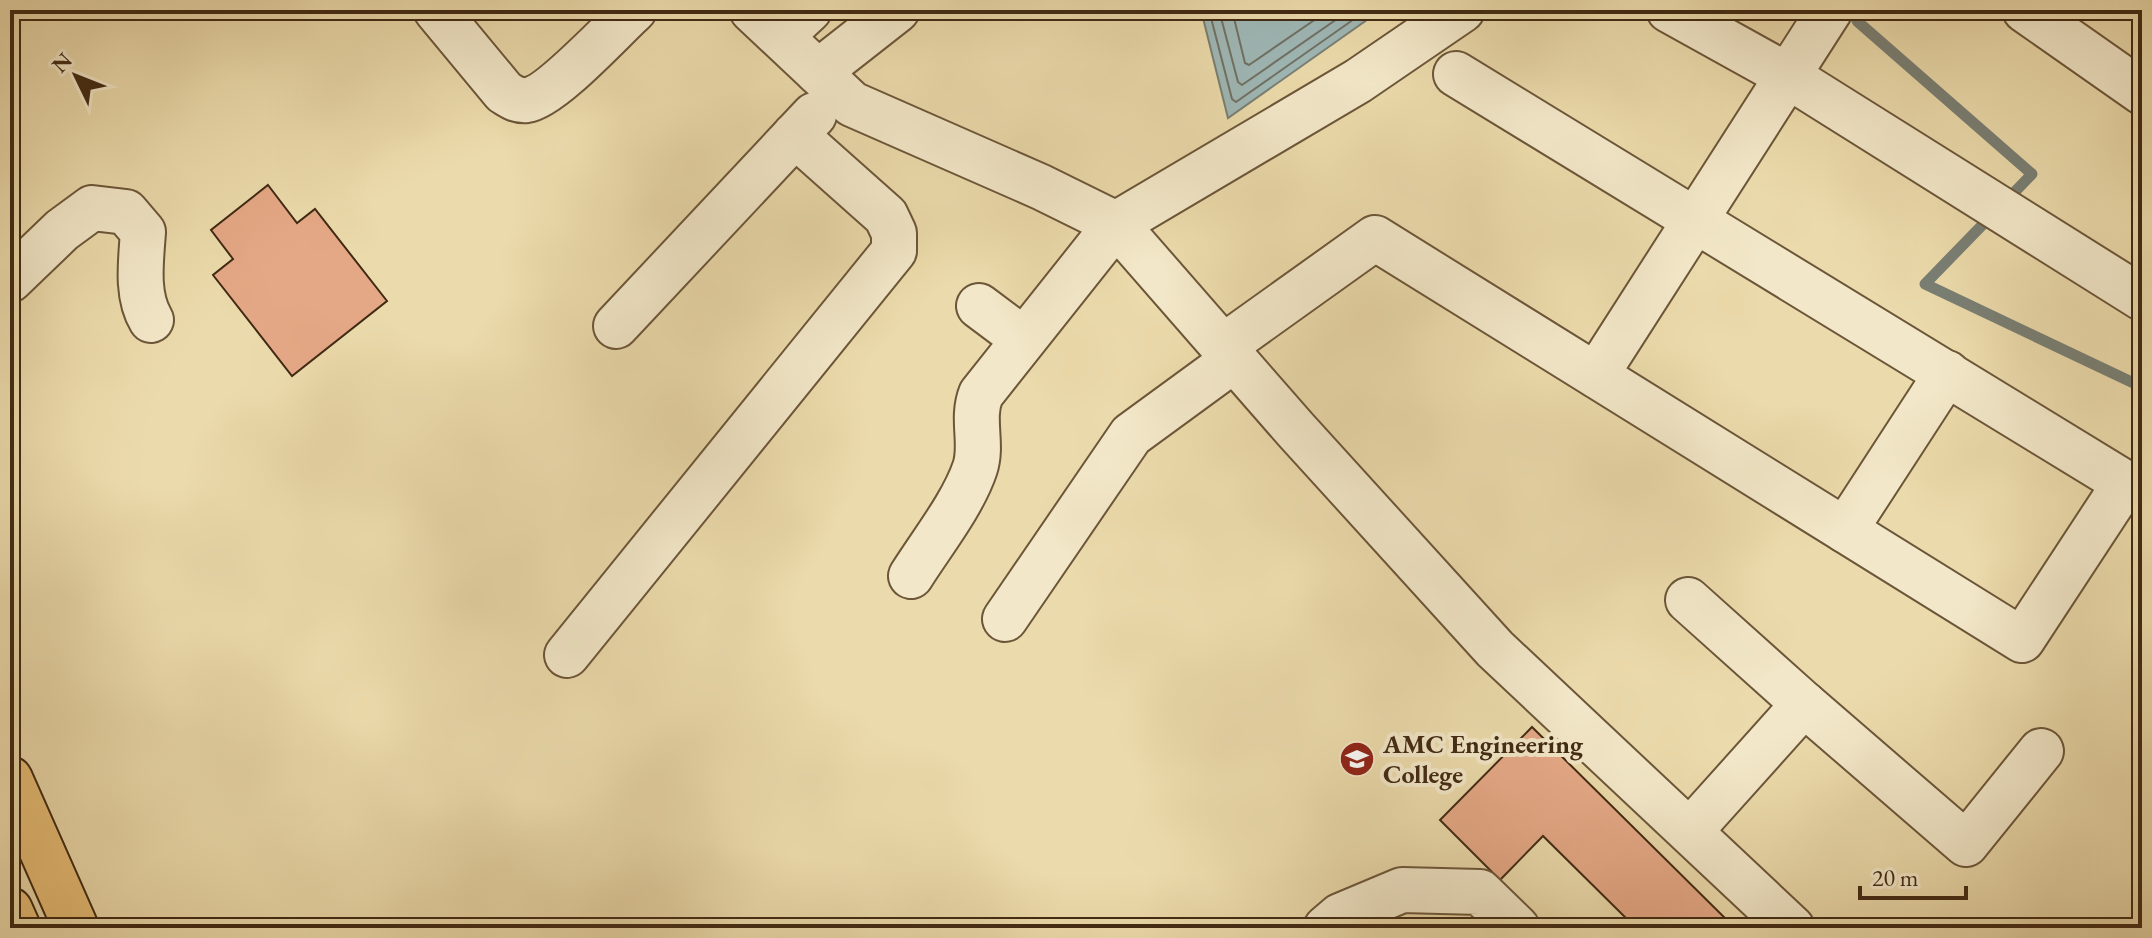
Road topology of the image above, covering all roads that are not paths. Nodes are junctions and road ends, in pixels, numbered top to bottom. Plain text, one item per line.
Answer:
1 (436, 10) edge
2 (634, 10) edge
3 (897, 10) edge
4 (1462, 10) edge
5 (1669, 10) edge
6 (1830, 10) edge
7 (2025, 10) edge
8 (781, 19) edge
9 (1456, 74) dead end
10 (1788, 76) junction
11 (828, 81) junction
12 (2142, 92) edge
13 (795, 135) junction
14 (1697, 221) junction
15 (1116, 224) junction
16 (10, 280) edge
17 (2142, 298) edge
18 (979, 306) dead end
19 (151, 320) dead end
20 (616, 326) dead end
21 (1023, 339) junction
22 (1230, 353) junction
23 (1947, 373) junction
24 (1596, 375) junction
25 (1845, 530) junction
26 (911, 576) dead end
27 (1688, 600) dead end
28 (1005, 619) dead end
29 (567, 655) dead end
30 (1804, 704) junction
31 (2041, 751) dead end
32 (10, 779) edge
33 (1690, 831) junction
34 (10, 910) edge
35 (18, 928) edge
36 (76, 928) edge
37 (1326, 928) edge
38 (1517, 928) edge
39 (1792, 928) edge

1 - 2 street
3 - 11 street
4 - 15 street
5 - 10 street
6 - 10 street
7 - 12 street
8 - 11 street
9 - 14 street
10 - 14 street
10 - 17 street
11 - 13 street
11 - 15 street
13 - 20 street
13 - 29 street
14 - 23 street
14 - 24 street
15 - 21 street
15 - 22 street
16 - 19 street
18 - 21 street
21 - 26 street
22 - 24 street
22 - 28 street
22 - 33 street
23 - 25 street
23 - 25 street
24 - 25 street
27 - 30 street
30 - 31 street
30 - 33 street
32 - 36 main road
33 - 39 street
34 - 35 main road
37 - 38 street

